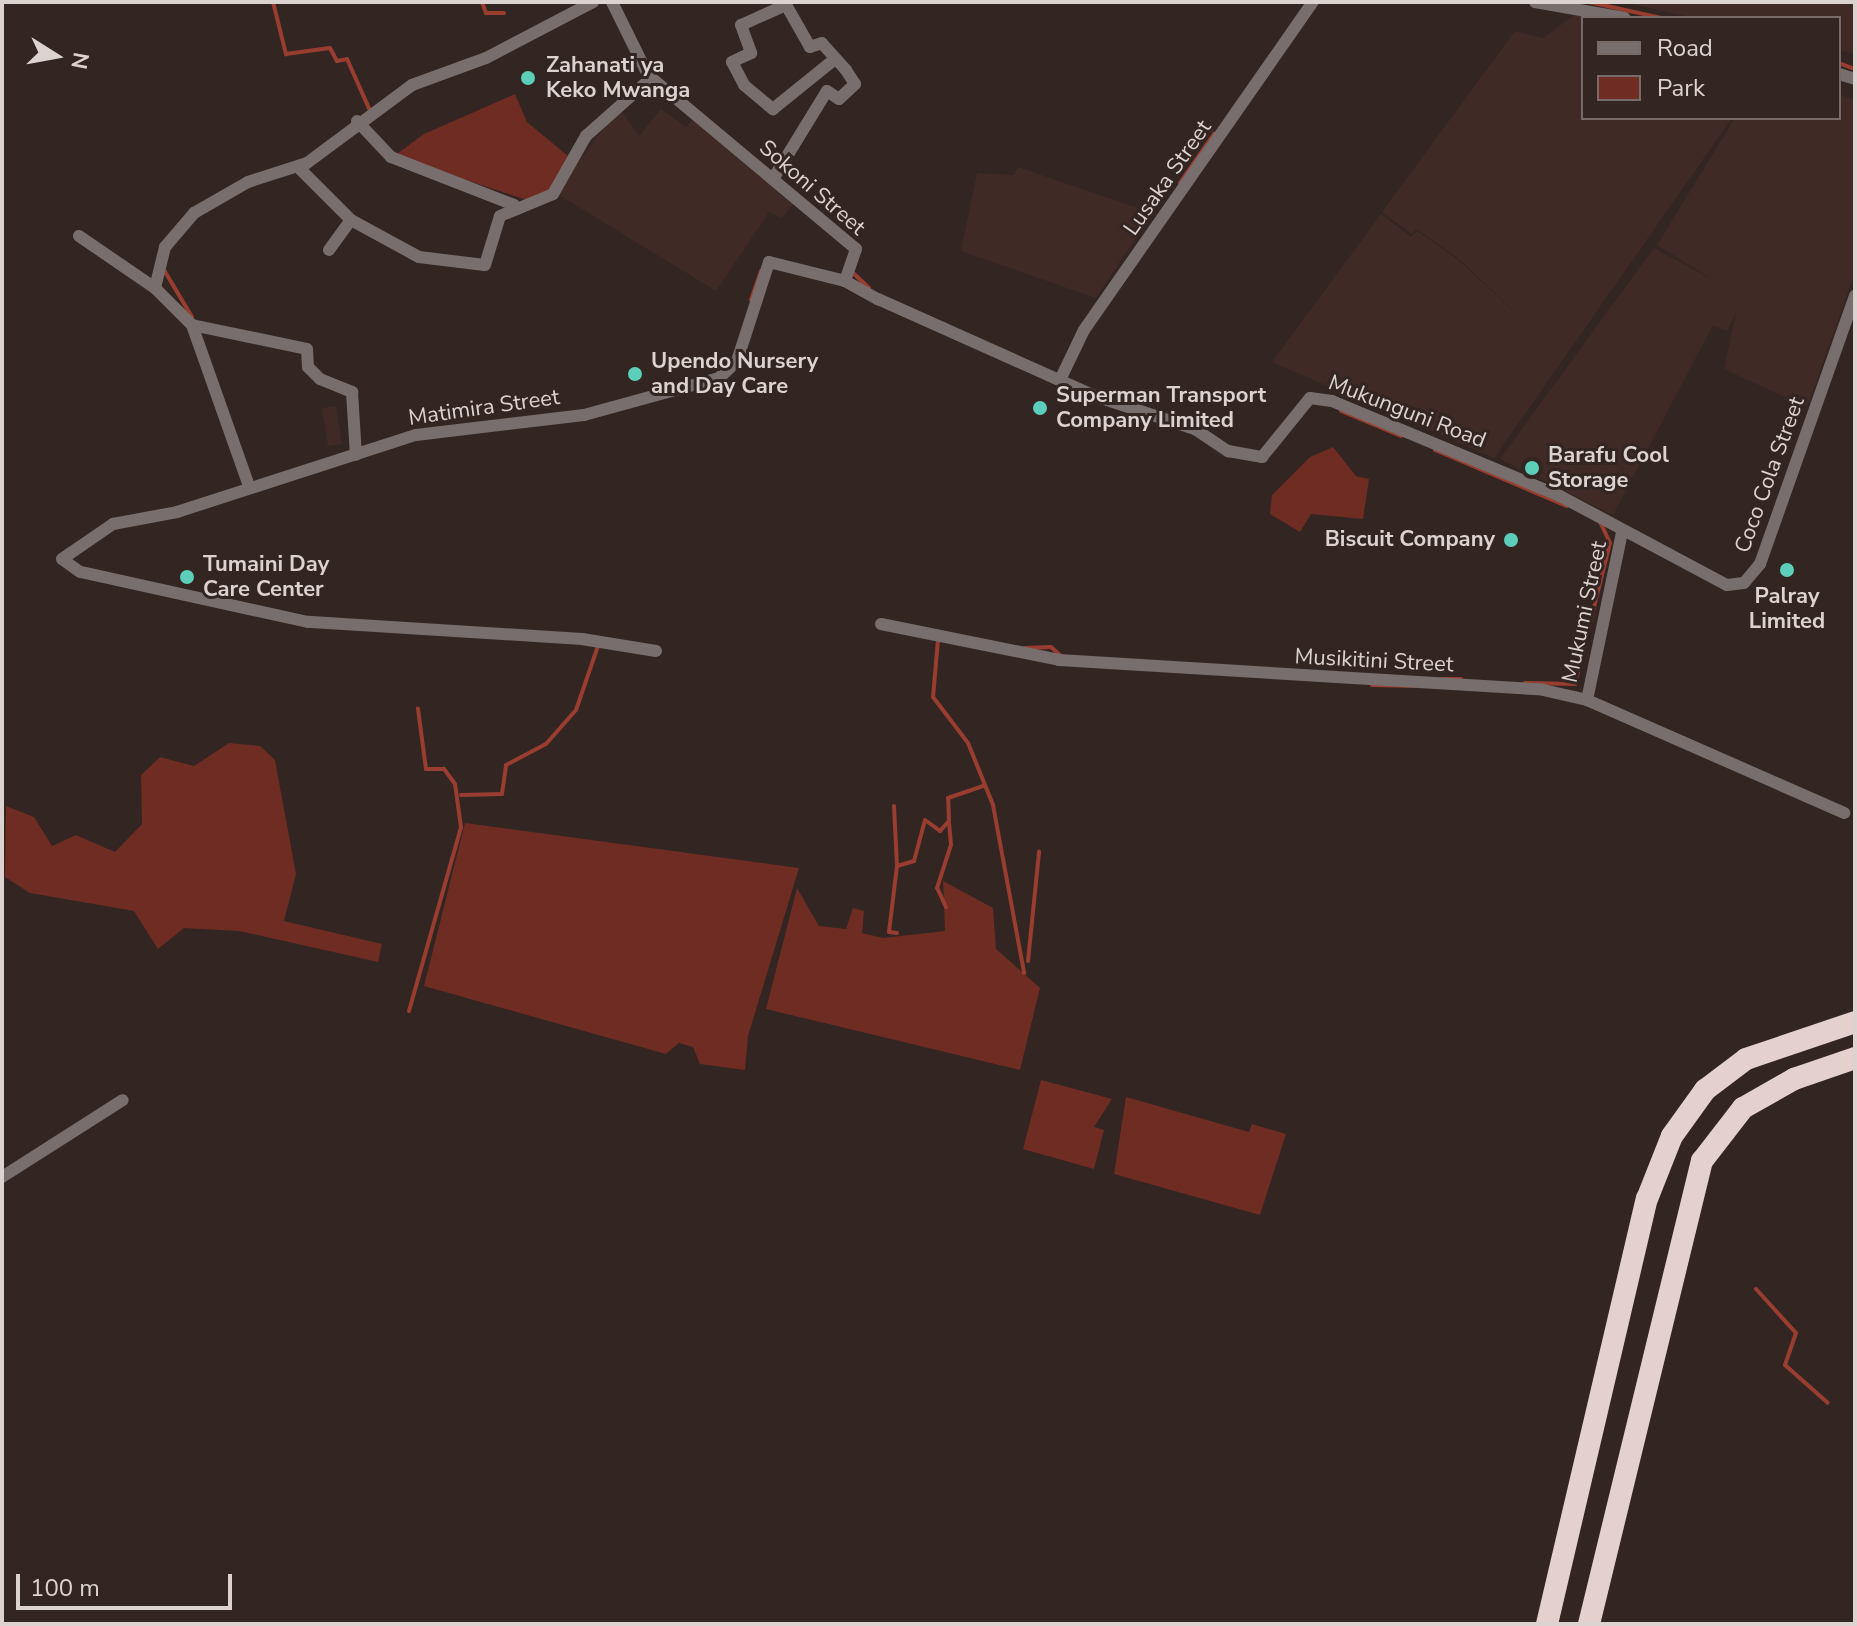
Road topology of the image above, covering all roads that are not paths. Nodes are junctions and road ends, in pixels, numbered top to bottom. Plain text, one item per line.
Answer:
1 (593, 2) edge
2 (612, 2) edge
3 (1313, 2) edge
4 (1535, 2) edge
5 (1614, 16) edge
6 (835, 59) junction
7 (650, 77) junction
8 (357, 121) junction
9 (298, 167) junction
10 (773, 179) junction
11 (514, 205) junction
12 (351, 220) junction
13 (79, 236) dead end
14 (329, 250) dead end
15 (845, 281) junction
16 (155, 288) junction
17 (1855, 295) edge
18 (192, 325) junction
19 (1060, 380) junction
20 (356, 455) junction
21 (249, 486) junction
22 (1622, 532) junction
23 (881, 624) dead end
24 (656, 651) dead end
25 (1587, 700) junction
26 (1844, 813) dead end
27 (1854, 1022) edge
28 (1852, 1059) edge
29 (123, 1100) dead end
30 (2, 1177) edge
31 (1547, 1624) edge
32 (1589, 1624) edge

1 - 8 street
2 - 7 street
3 - 19 street, Lusaka Street
4 - 5 street
6 - 6 street
6 - 10 street
7 - 10 street, Sokoni Street
7 - 11 street
8 - 9 street
8 - 11 street
9 - 12 street
9 - 16 street
10 - 15 street, Sokoni Street
11 - 12 street
12 - 14 street
13 - 16 street
15 - 19 street
15 - 20 street, Matimira Street
16 - 18 street
17 - 22 street, Coco Cola Street
18 - 20 street
18 - 21 street
19 - 22 street, Mukunguni Road
20 - 21 street, Matimira Street
21 - 24 street, Matimira Street
22 - 25 street, Mukumi Street
23 - 25 street, Musikitini Street
25 - 26 street, Musikitini Street
27 - 31 highway
28 - 32 highway
29 - 30 street

